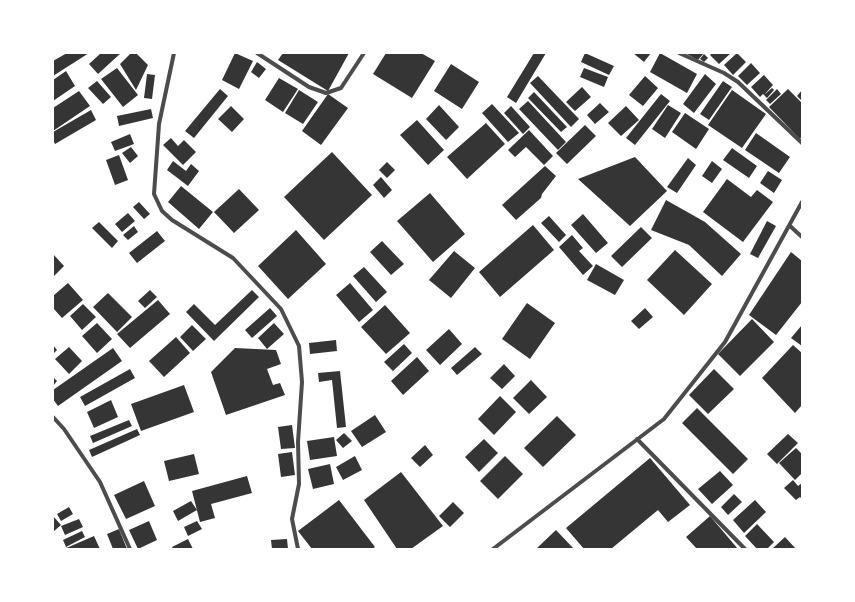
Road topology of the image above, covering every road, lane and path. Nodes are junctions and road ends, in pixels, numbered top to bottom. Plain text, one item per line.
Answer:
1 (174, 53) edge
2 (257, 53) edge
3 (364, 53) edge
4 (679, 53) edge
5 (802, 143) edge
6 (802, 202) edge
7 (790, 226) junction
8 (802, 238) edge
9 (53, 417) edge
10 (637, 439) junction
11 (130, 549) edge
12 (298, 549) edge
13 (493, 549) edge
14 (745, 549) edge

1 - 12 street
2 - 3 street
4 - 5 street
6 - 7 street
7 - 8 street
7 - 10 street
9 - 11 street
10 - 13 street
10 - 14 street

